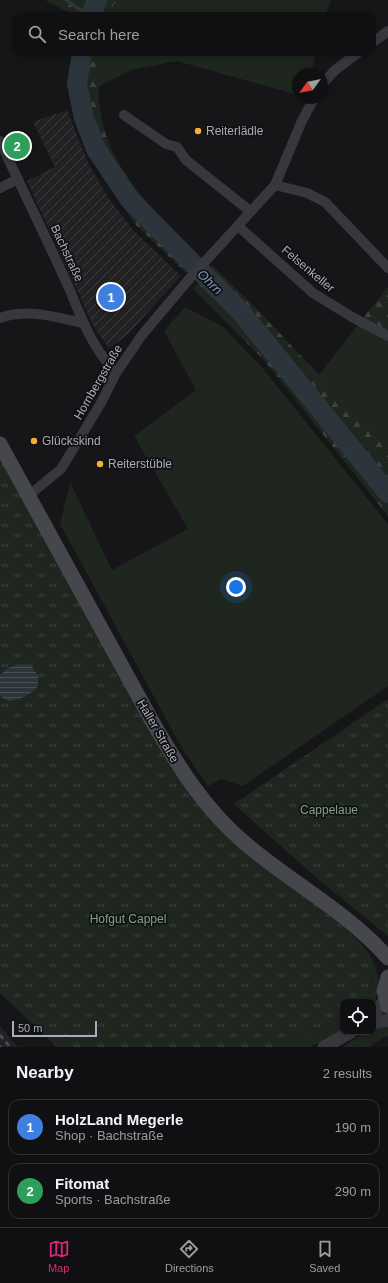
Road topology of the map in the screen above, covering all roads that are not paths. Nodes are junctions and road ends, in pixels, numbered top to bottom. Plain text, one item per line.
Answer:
1 (388, 31) edge
2 (376, 40) edge
3 (354, 56) edge
4 (328, 78) edge
5 (311, 104) edge
6 (124, 115) dead end
7 (0, 141) edge
8 (18, 180) junction
9 (275, 185) junction
10 (0, 188) edge
11 (250, 211) junction
12 (238, 226) junction
13 (388, 268) edge
14 (0, 318) edge
15 (83, 323) junction
16 (388, 336) edge
17 (116, 372) junction
18 (0, 444) edge
19 (28, 496) junction
20 (388, 958) edge
21 (388, 977) edge
22 (387, 1003) edge
23 (376, 1012) edge
24 (388, 1020) edge
25 (376, 1022) edge
26 (346, 1035) edge
27 (324, 1047) edge

1 - 2 street
3 - 4 street
5 - 9 street
6 - 11 street
7 - 8 street, Bachstraße
8 - 10 street
8 - 15 street, Bachstraße
9 - 11 street
9 - 13 street
11 - 12 street
12 - 16 street, Felsenkeller
12 - 17 street, Hornbergstraße
14 - 15 street
15 - 17 street, Bachstraße
17 - 19 street, Hornbergstraße
18 - 19 main road, Haller Straße
19 - 20 main road, Haller Straße
21 - 22 main road
22 - 23 street
24 - 25 street
26 - 27 street

